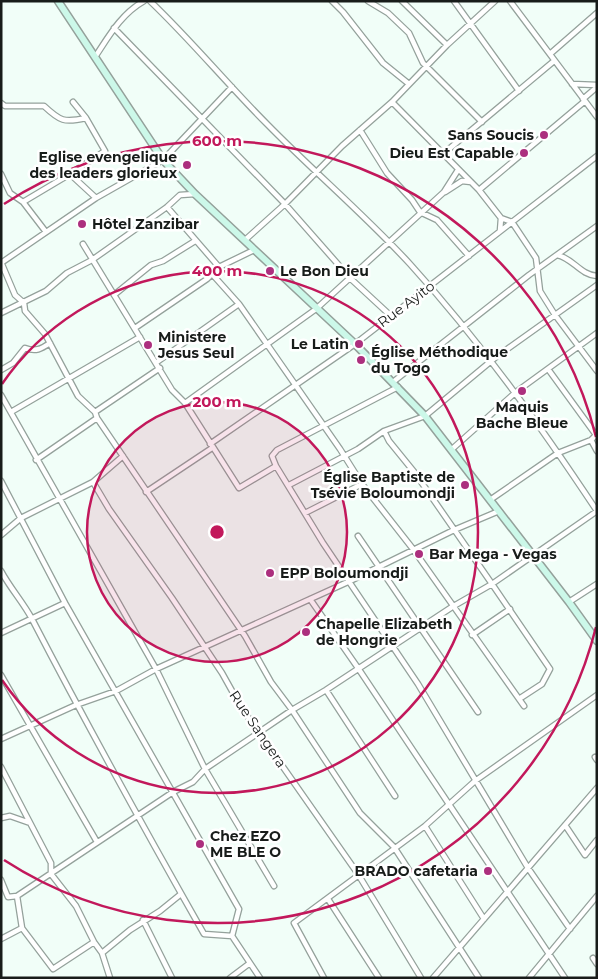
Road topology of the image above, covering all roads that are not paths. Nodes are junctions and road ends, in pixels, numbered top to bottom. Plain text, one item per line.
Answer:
1 (144, 1) edge
2 (150, 1) edge
3 (368, 1) edge
4 (402, 1) edge
5 (454, 1) edge
6 (495, 1) edge
7 (510, 1) edge
8 (334, 2) edge
9 (62, 3) edge
10 (597, 13) edge
11 (470, 24) junction
12 (114, 28) junction
13 (447, 45) junction
14 (550, 54) junction
15 (95, 57) junction
16 (554, 61) junction
17 (428, 65) junction
18 (409, 84) junction
19 (572, 84) junction
20 (597, 86) edge
21 (232, 87) junction
22 (519, 91) junction
23 (584, 100) junction
24 (73, 102) dead end
25 (392, 102) junction
26 (1, 103) edge
27 (597, 116) edge
28 (86, 118) junction
29 (202, 120) junction
30 (482, 122) junction
31 (360, 130) junction
32 (443, 154) junction
33 (597, 156) edge
34 (163, 160) junction
35 (316, 170) junction
36 (458, 170) junction
37 (1, 174) edge
38 (70, 174) junction
39 (471, 182) junction
40 (479, 190) junction
41 (444, 192) junction
42 (195, 194) junction
43 (96, 198) junction
44 (23, 202) junction
45 (285, 204) junction
46 (167, 208) junction
47 (420, 212) junction
48 (501, 218) junction
49 (512, 222) junction
50 (597, 226) edge
51 (46, 232) junction
52 (500, 232) junction
53 (244, 240) junction
54 (195, 241) junction
55 (389, 243) junction
56 (83, 244) dead end
57 (254, 250) junction
58 (557, 255) junction
59 (469, 256) junction
60 (92, 260) junction
61 (1, 262) edge
62 (219, 267) junction
63 (537, 270) junction
64 (212, 274) junction
65 (597, 276) edge
66 (351, 279) junction
67 (597, 285) edge
68 (430, 287) junction
69 (114, 295) junction
70 (24, 303) junction
71 (239, 304) junction
72 (316, 309) junction
73 (1, 313) edge
74 (555, 315) junction
75 (391, 316) junction
76 (462, 326) junction
77 (135, 328) junction
78 (597, 333) edge
79 (140, 337) junction
80 (50, 344) junction
81 (355, 344) junction
82 (266, 345) junction
83 (578, 346) junction
84 (491, 361) junction
85 (157, 362) junction
86 (160, 368) junction
87 (548, 368) junction
88 (1, 370) edge
89 (597, 370) edge
90 (70, 378) junction
91 (395, 384) junction
92 (296, 385) junction
93 (516, 392) junction
94 (1, 395) edge
95 (185, 403) junction
96 (10, 412) junction
97 (95, 412) junction
98 (424, 416) junction
99 (97, 418) junction
100 (323, 425) junction
101 (384, 431) junction
102 (596, 434) edge
103 (591, 440) junction
104 (211, 446) junction
105 (451, 450) junction
106 (597, 450) edge
107 (558, 453) junction
108 (344, 455) junction
109 (123, 456) junction
110 (36, 460) junction
111 (276, 466) junction
112 (1, 481) edge
113 (93, 482) junction
114 (362, 484) junction
115 (289, 485) junction
116 (146, 492) junction
117 (59, 498) junction
118 (490, 500) junction
119 (500, 511) junction
120 (597, 511) edge
121 (305, 513) junction
122 (21, 518) junction
123 (454, 530) junction
124 (1, 535) edge
125 (358, 536) dead end
126 (413, 549) junction
127 (533, 556) junction
128 (379, 566) junction
129 (1, 571) edge
130 (350, 580) junction
131 (492, 584) junction
132 (597, 584) edge
133 (310, 599) junction
134 (569, 602) junction
135 (66, 603) junction
136 (452, 607) junction
137 (510, 610) junction
138 (31, 618) junction
139 (421, 627) junction
140 (241, 631) junction
141 (1, 633) edge
142 (472, 635) junction
143 (597, 642) edge
144 (393, 646) junction
145 (204, 648) junction
146 (358, 668) junction
147 (156, 669) junction
148 (1, 675) edge
149 (326, 690) junction
150 (116, 691) junction
151 (597, 695) edge
152 (518, 699) junction
153 (76, 705) junction
154 (524, 706) dead end
155 (292, 710) junction
156 (478, 712) dead end
157 (31, 725) junction
158 (260, 732) junction
159 (1, 739) edge
160 (1, 767) edge
161 (205, 769) junction
162 (475, 781) junction
163 (597, 788) edge
164 (173, 792) junction
165 (395, 796) dead end
166 (449, 803) junction
167 (138, 817) junction
168 (1, 818) edge
169 (32, 824) junction
170 (565, 825) junction
171 (425, 826) junction
172 (597, 840) edge
173 (97, 842) junction
174 (394, 847) junction
175 (528, 868) junction
176 (52, 874) junction
177 (358, 874) junction
178 (1, 880) edge
179 (274, 886) dead end
180 (507, 892) junction
181 (181, 894) junction
182 (17, 896) junction
183 (597, 896) edge
184 (328, 899) junction
185 (484, 919) junction
186 (143, 920) junction
187 (22, 928) junction
188 (570, 929) junction
189 (232, 936) junction
190 (1, 939) edge
191 (94, 942) junction
192 (460, 948) junction
193 (102, 953) junction
194 (548, 954) junction
195 (593, 958) dead end
196 (250, 963) junction
197 (597, 964) edge
198 (110, 978) edge
199 (172, 978) edge
200 (230, 978) edge
201 (260, 978) edge
202 (324, 978) edge
203 (379, 978) edge
204 (421, 978) edge
205 (433, 978) edge
206 (479, 978) edge
207 (529, 978) edge
208 (565, 978) edge

1 - 12 street
2 - 21 street
3 - 17 street
4 - 13 street
5 - 11 street
6 - 11 street
7 - 14 street
8 - 18 street
9 - 15 street
10 - 14 street
11 - 13 street
11 - 22 street
12 - 15 street
12 - 29 street
13 - 17 street
14 - 16 street
15 - 34 street
16 - 19 street
16 - 22 street
17 - 18 street
17 - 30 street
18 - 25 street
19 - 20 street
19 - 23 street
20 - 23 street
21 - 29 street
21 - 35 street
22 - 30 street
23 - 27 street
23 - 40 street
24 - 28 street
25 - 31 street
25 - 32 street
26 - 28 street
28 - 38 street
29 - 34 street
29 - 45 street
30 - 32 street
31 - 35 street
31 - 47 street
32 - 36 street
33 - 49 street, Rue Ayito
34 - 42 street
34 - 43 street
35 - 45 street
35 - 55 street
36 - 39 street
36 - 41 street
37 - 44 street
38 - 43 street
38 - 44 street
39 - 40 street
39 - 41 street
40 - 48 street
41 - 47 street
42 - 46 street
42 - 53 street
43 - 51 street
44 - 51 street
45 - 53 street
45 - 66 street
46 - 54 street
46 - 60 street
47 - 55 street
47 - 59 street
48 - 49 street
48 - 52 street
49 - 52 street, Rue Ayito
49 - 63 street
50 - 58 street
51 - 61 street
52 - 59 street, Rue Ayito
53 - 57 street
54 - 62 street
54 - 69 street
55 - 66 street
55 - 68 street
56 - 60 street
57 - 62 street
57 - 72 street
58 - 63 street
58 - 65 street
59 - 68 street, Rue Ayito
60 - 69 street
60 - 70 street
61 - 70 street
62 - 64 street
63 - 74 street
63 - 76 street
64 - 71 street
64 - 77 street
66 - 72 street
66 - 75 street
67 - 74 street
68 - 75 street, Rue Ayito
68 - 76 street
69 - 77 street
70 - 73 street
70 - 80 street
71 - 82 street
71 - 85 street
72 - 81 street
72 - 82 street
74 - 83 street
74 - 84 street
75 - 81 street, Rue Ayito
76 - 84 street
76 - 91 street
77 - 79 street
78 - 83 street
79 - 85 street
79 - 90 street
80 - 88 street
80 - 90 street
81 - 91 street
81 - 92 street, Rue Ayito
82 - 92 street
82 - 95 street
83 - 87 street
83 - 89 street
84 - 93 street
84 - 98 street
85 - 86 street
86 - 95 street
86 - 97 street
87 - 93 street
87 - 102 street
90 - 96 street
90 - 97 street
91 - 98 street
91 - 100 street
92 - 100 street
92 - 104 street, Rue Ayito
93 - 105 street
93 - 107 street
94 - 96 street
95 - 104 street
96 - 110 street
97 - 99 street
98 - 101 street
98 - 105 street
99 - 109 street
99 - 110 street
100 - 108 street
100 - 111 street
101 - 108 street
101 - 123 street
102 - 103 street
103 - 106 street
103 - 107 street
104 - 111 street
104 - 116 street, Rue Ayito
105 - 118 street
107 - 118 street
107 - 120 street
108 - 114 street
108 - 115 street
109 - 113 street
109 - 116 street
110 - 117 street
111 - 115 street
112 - 122 street
113 - 117 street
113 - 145 street, Rue Sangera
114 - 121 street
114 - 126 street
115 - 121 street
116 - 140 street
117 - 122 street
117 - 147 street
118 - 119 street
119 - 123 street
119 - 127 street
120 - 127 street
121 - 130 street
122 - 124 street
122 - 135 street
123 - 126 street
123 - 131 street
125 - 128 street
126 - 128 street
126 - 136 street
127 - 131 street
127 - 134 street
128 - 130 street
128 - 139 street
129 - 138 street
130 - 133 street
130 - 144 street
131 - 136 street
131 - 137 street
132 - 134 street
133 - 140 street
133 - 146 street
134 - 143 street
135 - 138 street
135 - 150 street
136 - 139 street
136 - 142 street
137 - 142 street
137 - 152 street
138 - 141 street
138 - 153 street
139 - 144 street
139 - 156 street
140 - 145 street
140 - 155 street
142 - 152 street
144 - 146 street
144 - 162 street
145 - 147 street
145 - 158 street, Rue Sangera
146 - 149 street
146 - 166 street
147 - 150 street
147 - 161 street
148 - 157 street
149 - 155 street
149 - 165 street
150 - 153 street
150 - 164 street
151 - 162 street
152 - 154 street
153 - 157 street
153 - 167 street
155 - 158 street
155 - 174 street
157 - 159 street
157 - 173 street
158 - 161 street
158 - 177 street, Rue Sangera
160 - 169 street
161 - 164 street
161 - 179 street
162 - 166 street
162 - 175 street
163 - 170 street
164 - 167 street
164 - 189 street
166 - 171 street
166 - 180 street
167 - 173 street
167 - 181 street
168 - 169 street
169 - 176 street
170 - 172 street
170 - 175 street
171 - 174 street
171 - 185 street
173 - 176 street
174 - 177 street
174 - 192 street
175 - 180 street
175 - 188 street
176 - 182 street
176 - 191 street
177 - 184 street
177 - 204 street, Rue Sangera
178 - 182 street
180 - 185 street
180 - 194 street
181 - 186 street
181 - 189 street
182 - 187 street
183 - 188 street
184 - 202 street
184 - 203 street
185 - 192 street
186 - 193 street
186 - 199 street
187 - 190 street
187 - 191 street
188 - 194 street
189 - 196 street
191 - 193 street
192 - 205 street
192 - 206 street
193 - 198 street
194 - 207 street
194 - 208 street
195 - 197 street
196 - 200 street
196 - 201 street

